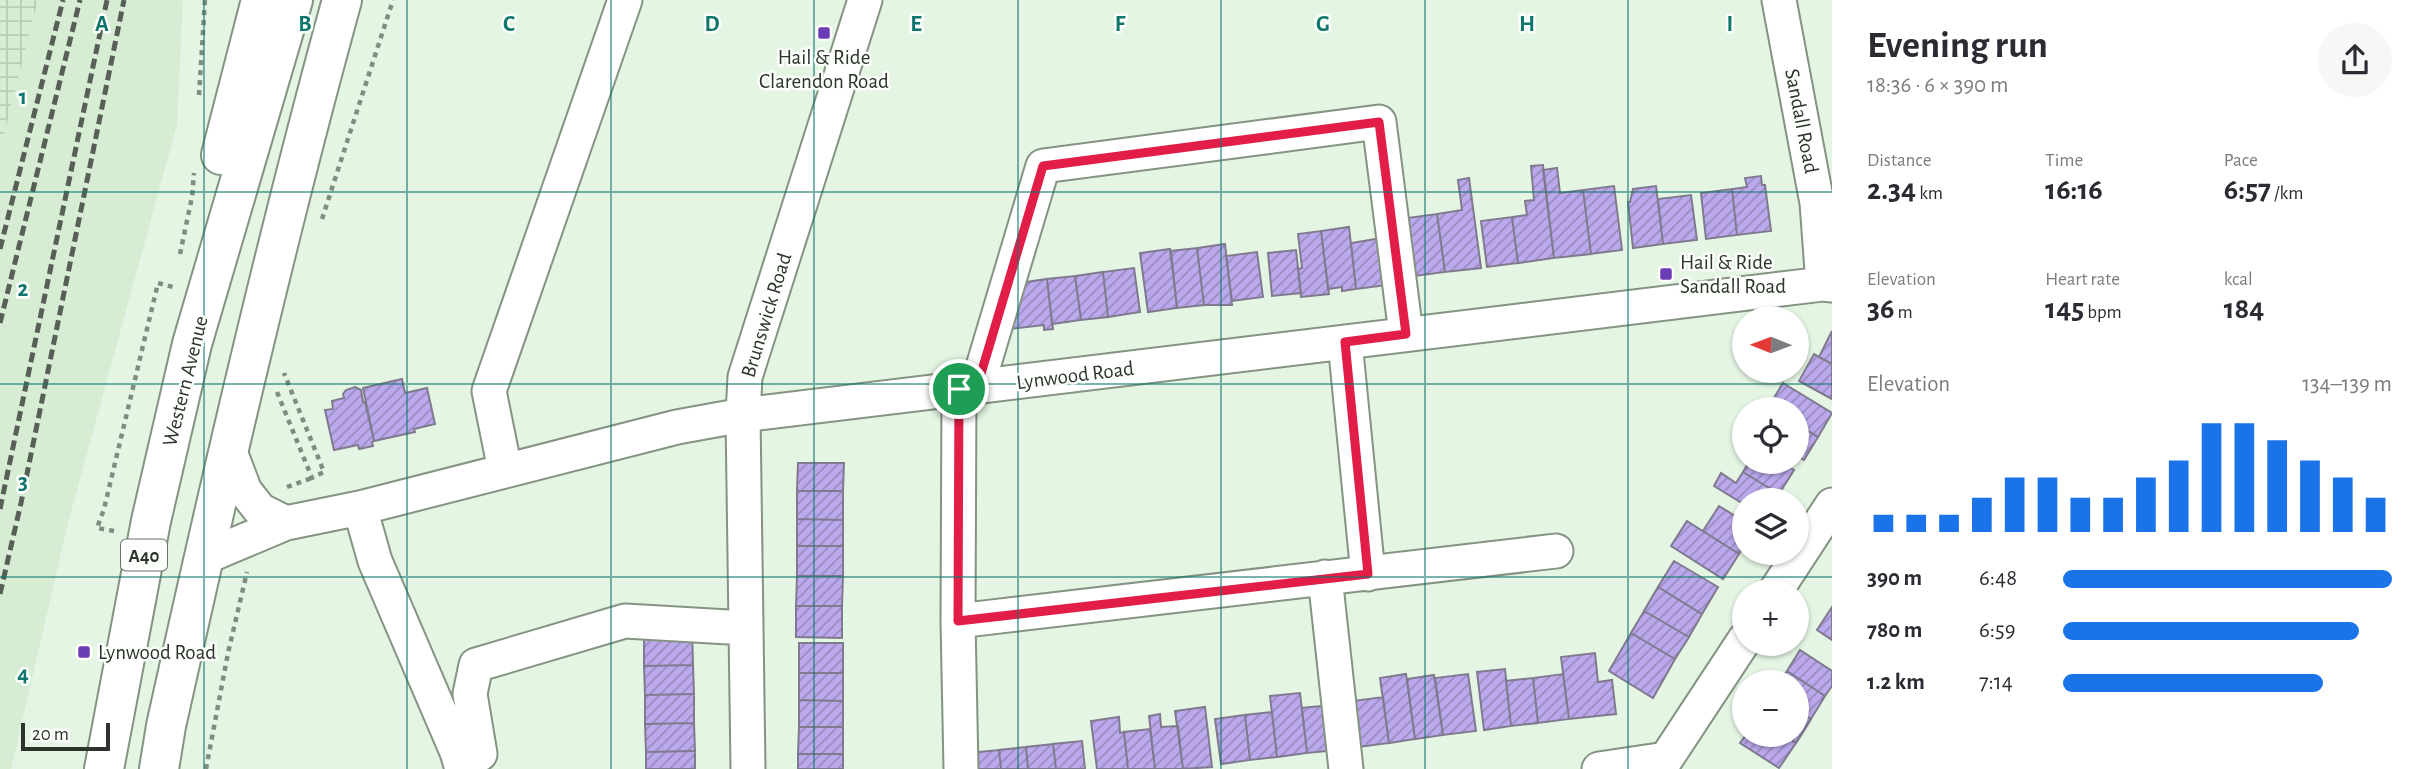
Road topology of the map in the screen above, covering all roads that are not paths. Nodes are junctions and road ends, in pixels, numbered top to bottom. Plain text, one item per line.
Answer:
1 (261, 0) edge
2 (293, 0) edge
3 (342, 0) edge
4 (357, 0) edge
5 (625, 0) edge
6 (866, 0) edge
7 (1779, 0) edge
8 (302, 144) junction
9 (1828, 284) edge
10 (1406, 334) junction
11 (1345, 342) junction
12 (192, 344) junction
13 (968, 388) junction
14 (743, 415) junction
15 (229, 449) junction
16 (505, 470) junction
17 (1832, 505) edge
18 (359, 508) junction
19 (286, 523) junction
20 (1556, 551) dead end
21 (203, 558) junction
22 (1368, 574) junction
23 (1325, 578) junction
24 (1784, 579) edge
25 (958, 621) junction
26 (746, 628) junction
27 (1735, 656) edge
28 (471, 761) edge
29 (1674, 764) edge
30 (104, 769) edge
31 (159, 769) edge
32 (748, 769) edge
33 (961, 769) edge
34 (1346, 769) edge
35 (1605, 769) edge

1 - 12 highway, A40
2 - 12 highway, Western Avenue / A40
3 - 8 highway
4 - 8 highway
5 - 16 street
6 - 14 street, Brunswick Road
7 - 9 street, Sandall Road
8 - 15 highway
9 - 10 street, Lynwood Road
10 - 11 street, Lynwood Road
10 - 13 street
11 - 13 street, Lynwood Road
11 - 22 street
12 - 30 highway, Western Avenue / A40
13 - 14 street, Lynwood Road
13 - 25 street
14 - 16 street, Lynwood Road
14 - 26 street, Brunswick Road
15 - 19 street
15 - 21 highway
16 - 18 street, Lynwood Road
17 - 24 street
18 - 19 street, Lynwood Road
18 - 28 street
19 - 21 street, Lynwood Road
20 - 22 street
21 - 31 highway
22 - 23 street
23 - 25 street
23 - 34 street
25 - 33 street
26 - 28 street
26 - 32 street, Brunswick Road
27 - 29 street
29 - 35 street

